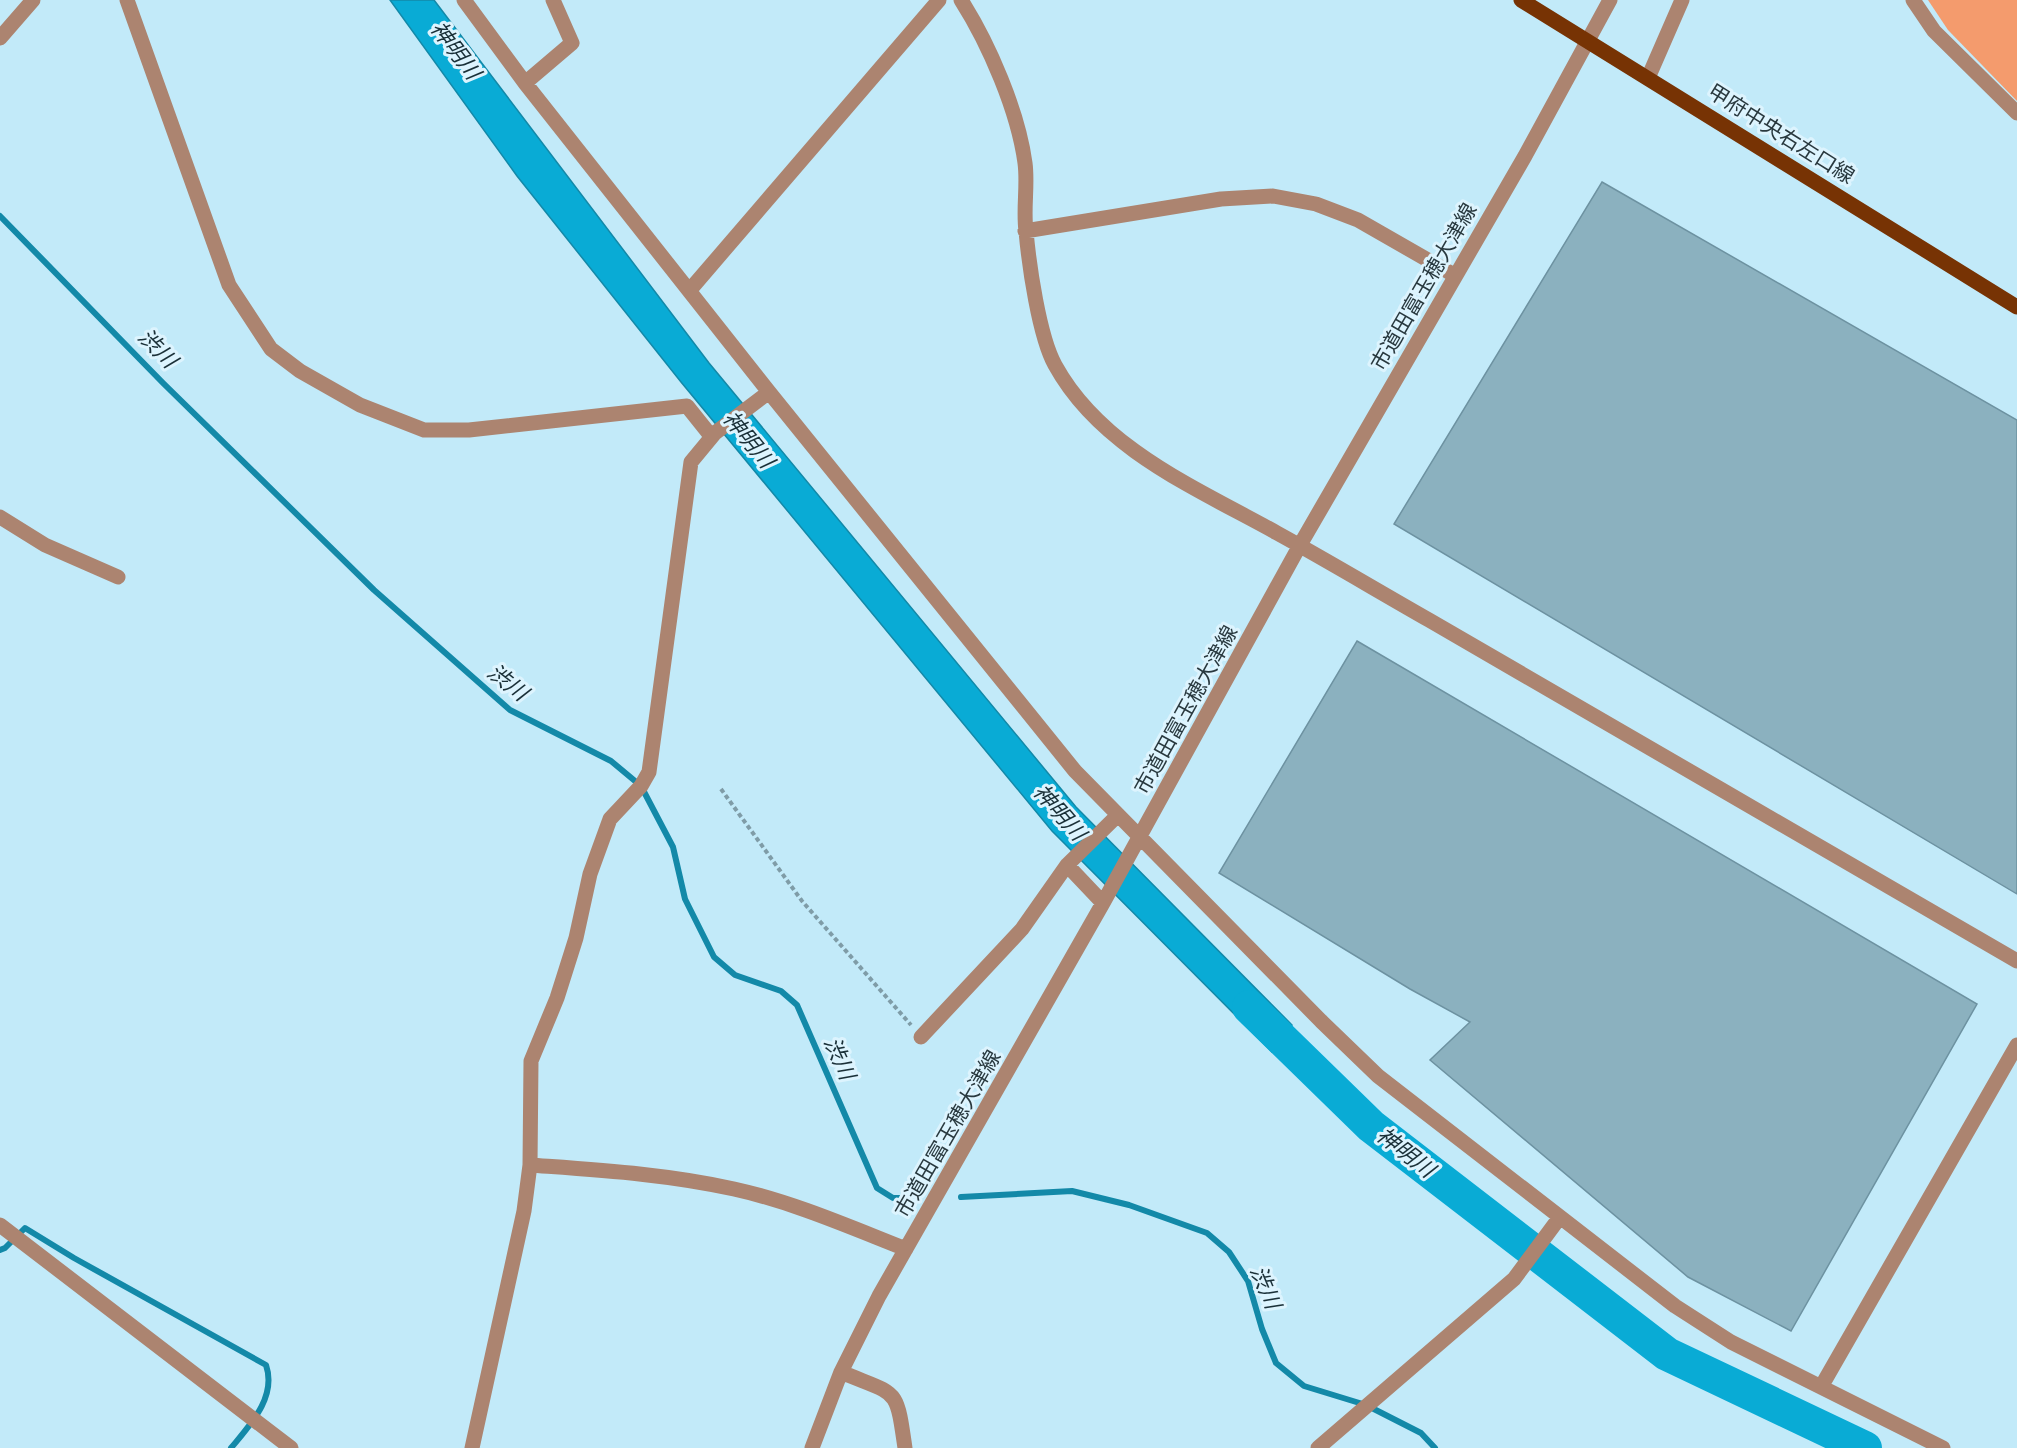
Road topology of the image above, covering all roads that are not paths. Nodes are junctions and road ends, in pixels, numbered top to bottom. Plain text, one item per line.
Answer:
1 (33, 0) edge
2 (127, 0) edge
3 (465, 0) edge
4 (553, 0) edge
5 (939, 0) edge
6 (961, 0) edge
7 (1521, 0) edge
8 (1610, 0) edge
9 (1682, 0) edge
10 (1913, 0) edge
11 (0, 38) edge
12 (1588, 42) junction
13 (1648, 78) junction
14 (525, 83) junction
15 (2017, 113) edge
16 (1025, 231) junction
17 (1454, 275) junction
18 (689, 291) junction
19 (2017, 307) edge
20 (763, 396) junction
21 (713, 434) junction
22 (0, 517) edge
23 (1300, 545) junction
24 (118, 577) dead end
25 (1118, 815) junction
26 (1136, 844) junction
27 (1070, 862) junction
28 (1105, 900) junction
29 (2017, 961) edge
30 (921, 1036) road end
31 (2017, 1045) edge
32 (530, 1165) junction
33 (1556, 1223) junction
34 (11, 1233) edge
35 (906, 1249) junction
36 (841, 1372) junction
37 (1821, 1387) junction
38 (291, 1448) edge
39 (472, 1448) edge
40 (812, 1448) edge
41 (905, 1448) edge
42 (1318, 1448) edge
43 (1943, 1448) edge

1 - 11 street
2 - 21 street
3 - 14 street
4 - 14 street
5 - 18 street
6 - 16 street
7 - 12 main road, 甲府中央右左口線
8 - 12 street, 市道田富玉穂大津線
9 - 13 street
10 - 15 street
12 - 13 main road, 甲府中央右左口線
12 - 17 street, 市道田富玉穂大津線
13 - 19 main road, 甲府中央右左口線
14 - 18 street
16 - 17 street
16 - 23 street
17 - 23 street, 市道田富玉穂大津線
18 - 20 street
20 - 21 street
20 - 25 street
21 - 32 street
22 - 24 street
23 - 26 street, 市道田富玉穂大津線
23 - 29 street
25 - 26 street
25 - 27 street
26 - 28 street, 市道田富玉穂大津線
26 - 33 street
27 - 28 street
27 - 30 street
28 - 35 street, 市道田富玉穂大津線
31 - 37 street
32 - 35 street
32 - 39 street
33 - 37 street
33 - 42 street
34 - 38 street
35 - 36 street, 市道田富玉穂大津線
36 - 40 street, 市道田富玉穂大津線
36 - 41 street
37 - 43 street

